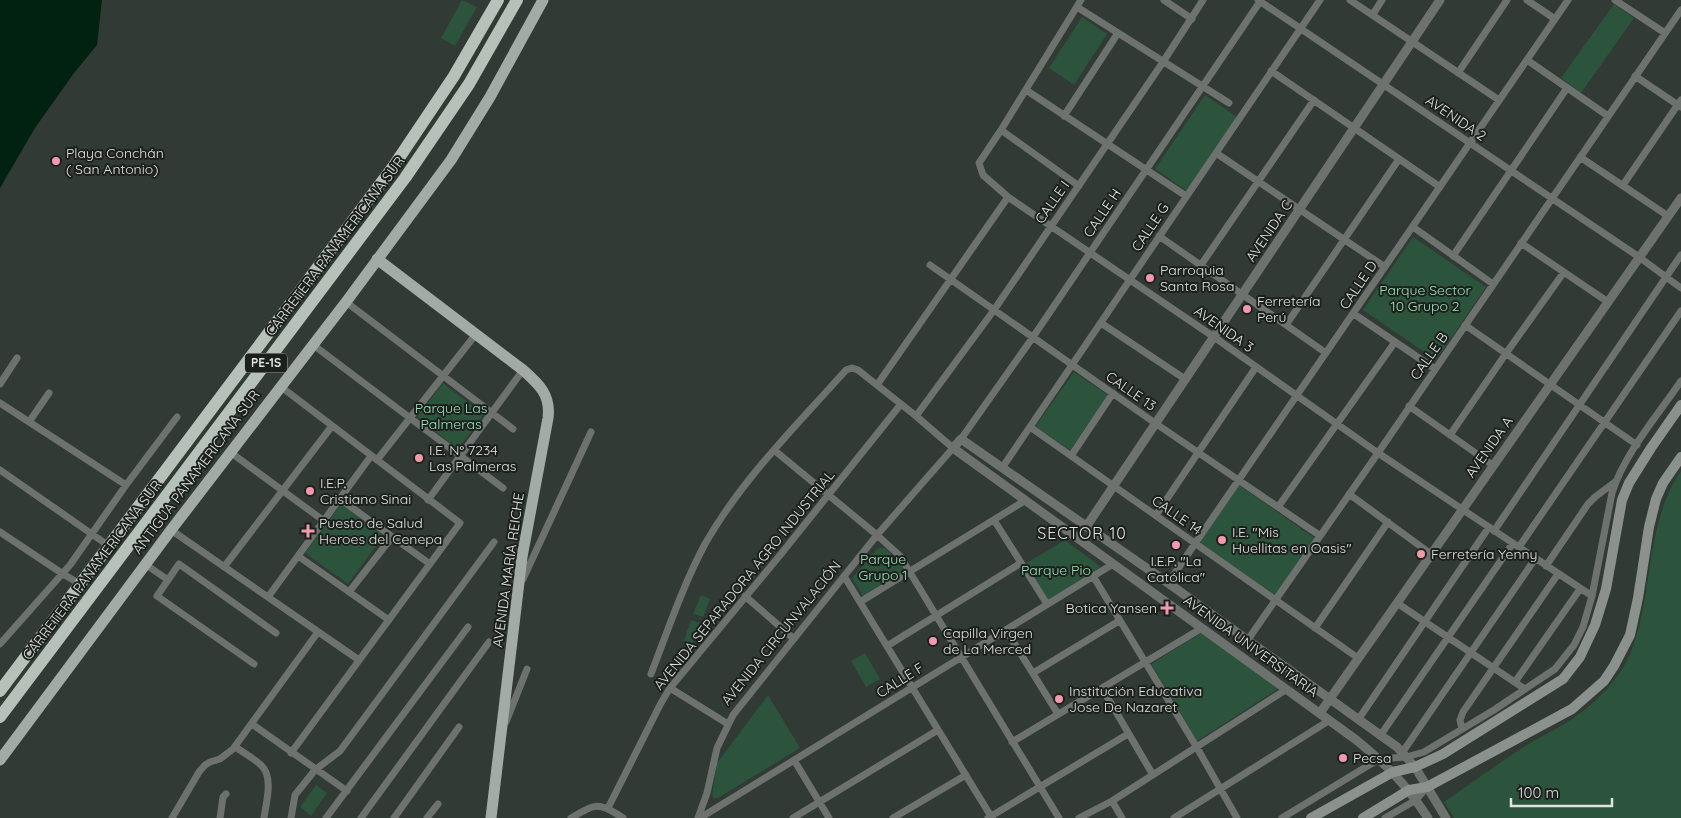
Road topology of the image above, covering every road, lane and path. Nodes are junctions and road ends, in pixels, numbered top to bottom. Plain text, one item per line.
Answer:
1 (498, 0) edge
2 (517, 0) edge
3 (543, 0) edge
4 (1164, 0) edge
5 (1203, 0) edge
6 (1260, 0) edge
7 (1320, 0) edge
8 (1350, 0) edge
9 (1382, 0) edge
10 (1440, 0) edge
11 (1507, 0) edge
12 (1527, 0) edge
13 (1568, 0) edge
14 (1615, 0) edge
15 (1079, 3) edge
16 (1626, 3) edge
17 (1681, 10) edge
18 (1373, 14) junction
19 (1192, 19) junction
20 (1555, 19) junction
21 (1300, 29) junction
22 (1118, 33) junction
23 (1665, 33) junction
24 (1412, 42) junction
25 (1527, 60) junction
26 (1163, 62) junction
27 (1271, 71) junction
28 (1458, 73) junction
29 (1635, 76) junction
30 (1383, 85) junction
31 (1202, 87) junction
32 (1567, 88) junction
33 (1026, 90) junction
34 (1314, 100) junction
35 (1499, 100) junction
36 (1229, 103) dead end
37 (1680, 104) edge
38 (1064, 116) junction
39 (1608, 116) junction
40 (1354, 128) junction
41 (1001, 130) junction
42 (1470, 143) junction
43 (1107, 144) junction
44 (1216, 153) junction
45 (1580, 157) junction
46 (1399, 159) junction
47 (1146, 170) junction
48 (1511, 171) junction
49 (1257, 181) junction
50 (1623, 185) junction
51 (1079, 186) junction
52 (1440, 187) junction
53 (1186, 196) junction
54 (1008, 197) junction
55 (1552, 198) junction
56 (1681, 198) edge
57 (1299, 210) junction
58 (1668, 216) junction
59 (1050, 226) junction
60 (1412, 228) junction
61 (1159, 236) junction
62 (1344, 240) junction
63 (1521, 243) junction
64 (1090, 253) junction
65 (1681, 255) edge
66 (1453, 256) junction
67 (1639, 257) junction
68 (378, 259) junction
69 (930, 265) dead end
70 (1201, 265) junction
71 (1385, 267) junction
72 (1564, 272) junction
73 (1666, 277) junction
74 (952, 280) junction
75 (1129, 280) junction
76 (1493, 284) junction
77 (1681, 288) edge
78 (1242, 295) junction
79 (346, 302) junction
80 (1608, 302) junction
81 (994, 310) junction
82 (1681, 311) edge
83 (1354, 314) junction
84 (1101, 323) junction
85 (1286, 325) junction
86 (1465, 325) junction
87 (476, 334) junction
88 (1033, 337) junction
89 (1214, 337) junction
90 (1395, 342) junction
91 (312, 344) junction
92 (1507, 352) junction
93 (1326, 353) junction
94 (17, 358) dead end
95 (1072, 365) junction
96 (1256, 366) junction
97 (1435, 369) junction
98 (523, 370) junction
99 (443, 376) junction
100 (1185, 379) junction
101 (1681, 381) edge
102 (0, 384) edge
103 (1550, 384) junction
104 (877, 385) junction
105 (280, 386) junction
106 (49, 393) dead end
107 (1113, 394) junction
108 (1297, 396) junction
109 (0, 403) edge
110 (901, 404) junction
111 (1681, 405) edge
112 (1409, 406) junction
113 (1580, 406) junction
114 (491, 413) junction
115 (916, 416) junction
116 (177, 417) dead end
117 (410, 418) junction
118 (29, 422) junction
119 (1337, 422) junction
120 (1155, 423) junction
121 (1604, 423) junction
122 (332, 426) junction
123 (1030, 427) junction
124 (513, 429) dead end
125 (591, 432) dead end
126 (1450, 435) junction
127 (961, 439) junction
128 (1637, 445) junction
129 (953, 448) junction
130 (774, 450) junction
131 (1198, 451) junction
132 (230, 452) junction
133 (1378, 452) junction
134 (460, 456) junction
135 (1071, 456) junction
136 (1681, 456) edge
137 (374, 458) junction
138 (1494, 466) junction
139 (1002, 468) junction
140 (0, 470) edge
141 (1239, 480) junction
142 (1616, 481) junction
143 (126, 485) junction
144 (1114, 486) junction
145 (503, 488) dead end
146 (282, 490) junction
147 (828, 494) junction
148 (1349, 494) junction
149 (340, 499) junction
150 (428, 500) junction
151 (1026, 500) junction
152 (1278, 507) junction
153 (1463, 509) junction
154 (1156, 516) junction
155 (994, 520) junction
156 (324, 521) junction
157 (1388, 522) junction
158 (1086, 526) junction
159 (1492, 529) junction
160 (171, 530) junction
161 (0, 532) edge
162 (92, 534) junction
163 (877, 535) junction
164 (1319, 535) junction
165 (392, 537) junction
166 (494, 542) dead end
167 (1195, 543) junction
168 (1516, 545) junction
169 (109, 546) junction
170 (1431, 554) junction
171 (298, 556) junction
172 (1535, 558) junction
173 (1021, 563) junction
174 (146, 564) junction
175 (430, 564) junction
176 (1113, 564) junction
177 (1546, 566) junction
178 (224, 567) junction
179 (910, 571) junction
180 (63, 574) junction
181 (1558, 574) junction
182 (844, 576) junction
183 (1093, 576) junction
184 (168, 580) junction
185 (1168, 583) junction
186 (80, 584) junction
187 (518, 588) junction
188 (1580, 588) junction
189 (349, 592) junction
190 (746, 596) junction
191 (1592, 596) junction
192 (268, 597) junction
193 (1275, 600) junction
194 (860, 602) junction
195 (1397, 603) junction
196 (1048, 604) junction
197 (936, 616) junction
198 (389, 620) junction
199 (1120, 621) junction
200 (1424, 622) junction
201 (468, 626) dead end
202 (1202, 628) junction
203 (1315, 628) junction
204 (1006, 630) junction
205 (318, 632) junction
206 (276, 633) dead end
207 (1448, 638) junction
208 (794, 639) junction
209 (1247, 640) junction
210 (490, 642) dead end
211 (0, 644) edge
212 (887, 646) junction
213 (1472, 653) junction
214 (961, 658) junction
215 (1358, 658) junction
216 (359, 660) junction
217 (1144, 662) junction
218 (254, 664) dead end
219 (1493, 668) junction
220 (527, 669) dead end
221 (1033, 673) junction
222 (651, 674) dead end
223 (1515, 682) junction
224 (912, 687) junction
225 (670, 688) junction
226 (1102, 688) junction
227 (1287, 689) junction
228 (1525, 689) junction
229 (0, 691) edge
230 (1329, 700) junction
231 (1320, 713) junction
232 (1058, 714) junction
233 (0, 716) edge
234 (1330, 720) junction
235 (1358, 720) junction
236 (252, 724) junction
237 (728, 724) junction
238 (459, 727) dead end
239 (1462, 729) junction
240 (938, 730) junction
241 (501, 733) junction
242 (1128, 734) junction
243 (1380, 736) junction
244 (1012, 742) junction
245 (1196, 746) junction
246 (235, 747) junction
247 (291, 752) junction
248 (1404, 755) junction
249 (1379, 759) junction
250 (0, 760) edge
251 (794, 760) junction
252 (1414, 767) junction
253 (315, 770) junction
254 (1393, 772) junction
255 (966, 775) junction
256 (1153, 775) junction
257 (1039, 787) junction
258 (1427, 787) junction
259 (1220, 789) junction
260 (1409, 790) junction
261 (347, 791) junction
262 (226, 794) dead end
263 (1416, 800) junction
264 (1112, 801) junction
265 (819, 802) junction
266 (438, 804) dead end
267 (608, 808) junction
268 (711, 815) edge
269 (990, 817) edge
270 (172, 818) edge
271 (220, 818) edge
272 (264, 818) edge
273 (291, 818) edge
274 (326, 818) edge
275 (360, 818) edge
276 (394, 818) edge
277 (428, 818) edge
278 (491, 818) edge
279 (571, 818) edge
280 (622, 818) edge
281 (699, 818) edge
282 (793, 818) edge
283 (829, 818) edge
284 (893, 818) edge
285 (1059, 818) edge
286 (1079, 818) edge
287 (1122, 818) edge
288 (1174, 818) edge
289 (1238, 818) edge
290 (1282, 818) edge
291 (1311, 818) edge
292 (1363, 818) edge
293 (1385, 818) edge
294 (1428, 818) edge
295 (1446, 818) edge

1 - 169 highway, CARRETERA PANAMERICANA SUR / PE-1S
2 - 233 highway, CARRETERA PANAMERICANA SUR / PE-1S
3 - 68 main road, ANTIGUA PANAMERICANA SUR
4 - 19 street
5 - 19 street, CALLE I
6 - 21 street, AVENIDA 2
6 - 31 street, CALLE H
7 - 21 street, CALLE G
8 - 18 street
9 - 18 street
10 - 24 street, AVENIDA C
11 - 28 street
12 - 20 street
13 - 20 street, CALLE D
14 - 16 street
15 - 22 street
15 - 33 street
16 - 23 street
17 - 23 street, CALLE B
18 - 24 street
19 - 26 street, CALLE I
20 - 25 street, CALLE D
21 - 27 street, CALLE G
21 - 30 street, AVENIDA 2
22 - 26 street
22 - 38 street
23 - 29 street, CALLE B
24 - 28 street
24 - 30 street, AVENIDA C
25 - 32 street
25 - 35 street, CALLE D
26 - 31 street
26 - 43 street, CALLE I
27 - 34 street
27 - 44 street, CALLE G
28 - 35 street
29 - 37 street
29 - 39 street, CALLE B
30 - 40 street, AVENIDA C
30 - 42 street, AVENIDA 2
31 - 36 street
31 - 47 street, CALLE H
32 - 39 street
32 - 48 street
33 - 38 street
33 - 41 street
34 - 40 street
34 - 49 street
35 - 42 street, CALLE D
37 - 50 street
38 - 43 street
39 - 45 street, CALLE B
40 - 46 street
40 - 57 street, AVENIDA C
41 - 51 street
41 - 54 street, AVENIDA 3
42 - 48 street, AVENIDA 2
42 - 52 street, CALLE D
43 - 47 street
43 - 51 street, CALLE I
44 - 49 street
44 - 53 street, CALLE G
45 - 50 street
45 - 55 street, CALLE B
46 - 52 street
46 - 62 street
47 - 53 street
47 - 64 street, CALLE H
48 - 55 street, AVENIDA 2
48 - 66 street
49 - 57 street
49 - 70 street
50 - 58 street
51 - 59 street, CALLE I
52 - 60 street, CALLE D
53 - 61 street, CALLE G
54 - 59 street, AVENIDA 3
54 - 74 street
55 - 63 street, CALLE B
55 - 67 street, AVENIDA 2
56 - 58 street, AVENIDA A
57 - 62 street
57 - 78 street, AVENIDA C
58 - 67 street, AVENIDA A
59 - 64 street, AVENIDA 3
59 - 81 street, CALLE I
60 - 66 street
60 - 71 street, CALLE D
61 - 70 street
61 - 75 street, CALLE G
62 - 71 street
62 - 85 street
63 - 72 street
63 - 76 street, CALLE B
64 - 75 street, AVENIDA 3
64 - 88 street, CALLE H
65 - 73 street
66 - 76 street
67 - 73 street, AVENIDA 2
67 - 80 street, AVENIDA A
68 - 79 main road, ANTIGUA PANAMERICANA SUR
68 - 87 main road, AVENIDA MARÍA REICHE
69 - 74 street, CALLE 13
70 - 78 street
71 - 83 street, CALLE D
72 - 80 street
72 - 92 street
73 - 77 street, AVENIDA 2
73 - 113 street
74 - 81 street, CALLE 13
74 - 104 street
75 - 84 street, CALLE G
75 - 89 street, AVENIDA 3
76 - 86 street, CALLE B
78 - 85 street
78 - 89 street, AVENIDA C
79 - 91 main road, ANTIGUA PANAMERICANA SUR
79 - 99 street
80 - 103 street, AVENIDA A
81 - 88 street, CALLE 13
81 - 115 street, CALLE I
82 - 121 street
83 - 90 street
83 - 93 street, CALLE D
84 - 95 street, CALLE G
84 - 100 street
85 - 93 street
86 - 92 street
86 - 97 street, CALLE B
87 - 98 main road, AVENIDA MARÍA REICHE
87 - 99 street
88 - 95 street, CALLE 13
88 - 127 street, CALLE H
89 - 96 street, AVENIDA 3
89 - 100 street, AVENIDA C
90 - 97 street
90 - 119 street
91 - 105 main road, ANTIGUA PANAMERICANA SUR
91 - 117 street
92 - 103 street
92 - 126 street
93 - 108 street, CALLE D
94 - 102 street
95 - 107 street, CALLE 13
95 - 123 street, CALLE G
96 - 108 street, AVENIDA 3
96 - 131 street
97 - 112 street, CALLE B
98 - 114 street
98 - 187 main road, AVENIDA MARÍA REICHE
99 - 114 street
99 - 117 street
100 - 120 street, AVENIDA C
101 - 128 street
103 - 113 street
103 - 138 street, AVENIDA A
104 - 110 street, AVENIDA UNIVERSITARIA
104 - 130 street, AVENIDA UNIVERSITARIA
105 - 122 street
105 - 132 main road, ANTIGUA PANAMERICANA SUR
106 - 118 street
107 - 120 street, CALLE 13
107 - 135 street
108 - 119 street, AVENIDA 3
108 - 141 street, CALLE D
109 - 118 street
110 - 115 street, AVENIDA UNIVERSITARIA
110 - 147 street, AVENIDA SEPARADORA AGRO INDUSTRIAL
111 - 252 main road
112 - 126 street
112 - 133 street, CALLE B
113 - 121 street
113 - 159 street
114 - 124 street
114 - 134 street
115 - 129 street, AVENIDA UNIVERSITARIA
116 - 143 street
117 - 134 street
117 - 137 street
118 - 143 street
119 - 133 street, AVENIDA 3
119 - 152 street
120 - 131 street, CALLE 13
120 - 144 street, AVENIDA C
121 - 128 street
121 - 168 street
122 - 137 street
122 - 146 street
123 - 135 street, CALLE 14
123 - 139 street, CALLE G
125 - 187 street
126 - 138 street
127 - 129 street, AVENIDA CIRCUNVALACIÓN
127 - 139 street, AVENIDA UNIVERSITARIA
128 - 142 street
129 - 151 street, AVENIDA UNIVERSITARIA
129 - 163 street, AVENIDA CIRCUNVALACIÓN
130 - 147 street
130 - 222 street
131 - 141 street, CALLE 13
131 - 154 street
132 - 146 street
132 - 160 main road, ANTIGUA PANAMERICANA SUR
133 - 148 street, CALLE B
133 - 153 street, AVENIDA 3
134 - 145 street
134 - 150 street
135 - 144 street, CALLE 14
136 - 258 main road
137 - 149 street
137 - 150 street
138 - 153 street, AVENIDA A
139 - 158 street, AVENIDA UNIVERSITARIA
140 - 162 street
141 - 152 street, CALLE 13
141 - 167 street, CALLE D
142 - 177 street
142 - 191 street
143 - 162 street
144 - 154 street, CALLE 14
144 - 158 street, AVENIDA C
146 - 156 street
146 - 178 street
147 - 163 street
147 - 190 street, AVENIDA SEPARADORA AGRO INDUSTRIAL
148 - 157 street
148 - 164 street, CALLE B
149 - 156 street
149 - 165 street
150 - 175 street
151 - 155 street
151 - 176 street, AVENIDA UNIVERSITARIA
152 - 164 street, CALLE 13
153 - 159 street, AVENIDA 3
153 - 170 street, AVENIDA A
154 - 167 street, CALLE 14
155 - 173 street
155 - 179 street
156 - 171 street
157 - 170 street
157 - 203 street
158 - 185 street, AVENIDA UNIVERSITARIA
159 - 168 street, AVENIDA 3
159 - 200 street
160 - 174 main road, ANTIGUA PANAMERICANA SUR
160 - 178 street
161 - 180 street
162 - 169 street
162 - 180 street
163 - 179 street
163 - 182 street, AVENIDA CIRCUNVALACIÓN
164 - 193 street, CALLE B
165 - 175 street
165 - 189 street
166 - 253 street
167 - 185 street, CALLE D
167 - 193 street, CALLE 14
168 - 172 street, AVENIDA 3
168 - 207 street
169 - 186 highway, CARRETERA PANAMERICANA SUR / PE-1S
170 - 195 street, AVENIDA A
171 - 189 street
171 - 192 street
172 - 177 street, AVENIDA 3
172 - 213 street
173 - 196 street
173 - 197 street
174 - 184 street
174 - 250 main road, ANTIGUA PANAMERICANA SUR
175 - 198 street
176 - 183 street, CALLE F
176 - 202 street, AVENIDA UNIVERSITARIA
177 - 181 street, AVENIDA 3
178 - 192 street
179 - 194 street
179 - 197 street
180 - 186 street
180 - 211 street
181 - 188 street, AVENIDA 3
181 - 219 street
182 - 194 street
182 - 208 street, AVENIDA CIRCUNVALACIÓN
183 - 196 street, CALLE F
183 - 199 street
184 - 206 street
184 - 218 street
185 - 209 street, AVENIDA UNIVERSITARIA
186 - 229 highway, CARRETERA PANAMERICANA SUR / PE-1S
187 - 241 main road, AVENIDA MARÍA REICHE
188 - 191 street, AVENIDA 3
188 - 223 street
189 - 198 street
190 - 208 street
190 - 225 street, AVENIDA SEPARADORA AGRO INDUSTRIAL
191 - 228 street
192 - 205 street
193 - 203 street, CALLE 14
193 - 209 street, CALLE B
194 - 212 street
195 - 200 street
195 - 215 street, AVENIDA A
196 - 204 street, CALLE F
197 - 212 street
197 - 214 street
198 - 216 street
199 - 217 street
199 - 221 street
200 - 207 street
200 - 235 street
201 - 261 street
202 - 217 street
202 - 227 street, AVENIDA UNIVERSITARIA
203 - 215 street, CALLE 14
204 - 214 street, CALLE F
204 - 221 street
205 - 216 street
205 - 236 street
207 - 213 street
207 - 243 street
208 - 237 street, AVENIDA CIRCUNVALACIÓN
209 - 230 street, AVENIDA UNIVERSITARIA
210 - 275 street
212 - 224 street
213 - 219 street
213 - 248 street
214 - 224 street, CALLE F
214 - 244 street
215 - 230 street, AVENIDA A
216 - 247 street
217 - 226 street
217 - 245 street
219 - 223 street
219 - 239 street
220 - 241 street
221 - 232 street
223 - 228 street
224 - 240 street
224 - 251 street, CALLE F
225 - 237 street
225 - 267 street, AVENIDA SEPARADORA AGRO INDUSTRIAL
226 - 232 street
226 - 242 street
227 - 231 street, AVENIDA UNIVERSITARIA
227 - 245 street
228 - 239 street
230 - 231 street, AVENIDA A
230 - 235 street, AVENIDA UNIVERSITARIA
231 - 234 street, AVENIDA UNIVERSITARIA
232 - 244 street
234 - 249 street, AVENIDA UNIVERSITARIA
234 - 259 street
235 - 243 street, AVENIDA UNIVERSITARIA
236 - 246 street
236 - 247 street
237 - 281 street, AVENIDA CIRCUNVALACIÓN
238 - 276 street
239 - 248 street
240 - 255 street
240 - 265 street
241 - 278 main road, AVENIDA MARÍA REICHE
242 - 256 street
242 - 257 street
243 - 248 street, AVENIDA UNIVERSITARIA
244 - 257 street
245 - 256 street
245 - 259 street
246 - 270 street
246 - 272 street
247 - 253 street
248 - 249 street
248 - 252 street, AVENIDA UNIVERSITARIA
249 - 254 street, AVENIDA UNIVERSITARIA
249 - 290 street
251 - 265 street
251 - 268 street, CALLE F
252 - 254 main road
252 - 258 street, AVENIDA UNIVERSITARIA
253 - 261 street
253 - 273 street
254 - 260 street, AVENIDA UNIVERSITARIA
254 - 291 main road
255 - 269 street
255 - 284 street
256 - 264 street
257 - 269 street
257 - 285 street
258 - 260 main road
258 - 263 street
258 - 295 street, AVENIDA UNIVERSITARIA
259 - 288 street
259 - 289 street
260 - 263 street, AVENIDA UNIVERSITARIA
260 - 292 main road
261 - 274 street
262 - 271 street
263 - 293 street
263 - 294 street, AVENIDA UNIVERSITARIA
264 - 286 street
264 - 287 street
265 - 282 street
265 - 283 street
266 - 277 street
267 - 279 street
267 - 280 street
268 - 281 street, CALLE F

